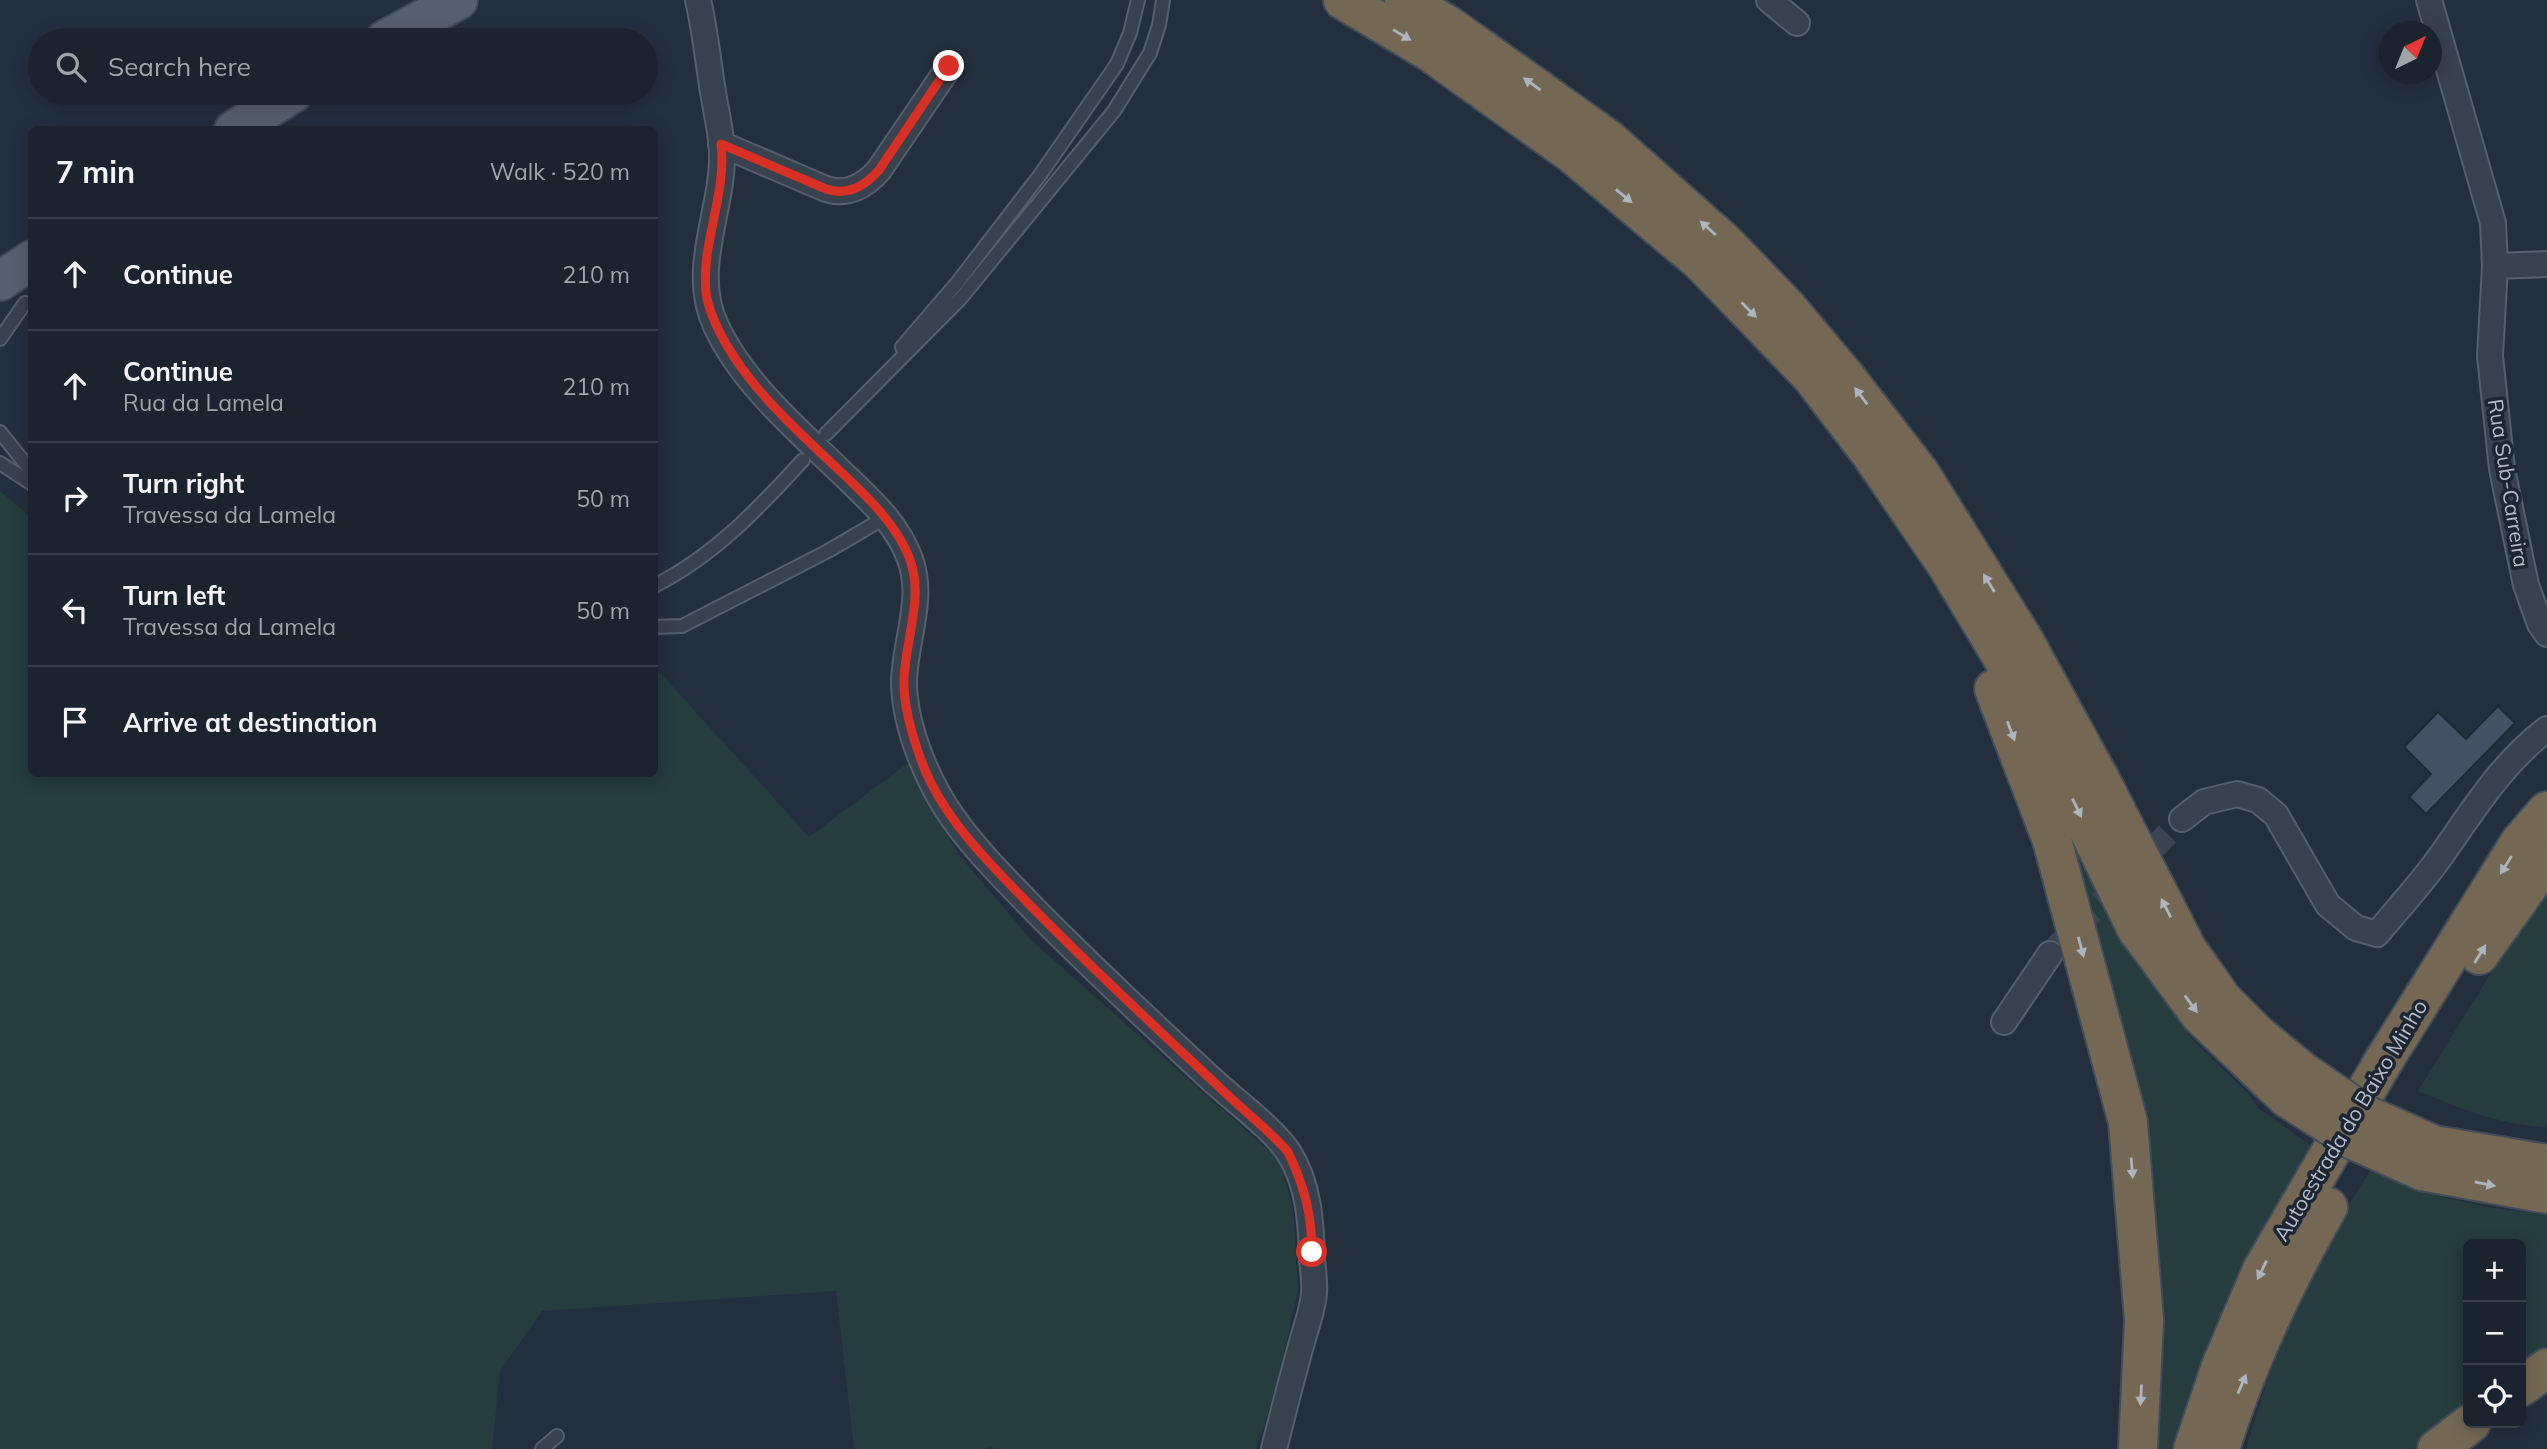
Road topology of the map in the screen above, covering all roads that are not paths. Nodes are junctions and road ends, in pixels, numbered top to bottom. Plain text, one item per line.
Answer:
1 (458, 0) edge
2 (698, 0) edge
3 (1138, 0) edge
4 (1163, 0) edge
5 (1343, 0) edge
6 (1404, 0) edge
7 (1769, 0) edge
8 (2429, 0) edge
9 (1797, 23) dead end
10 (408, 28) edge
11 (949, 66) dead end
12 (274, 105) edge
13 (240, 126) edge
14 (721, 144) junction
15 (2547, 264) edge
16 (28, 266) edge
17 (2495, 266) junction
18 (12, 292) edge
19 (0, 339) edge
20 (0, 432) edge
21 (1870, 453) junction
22 (803, 460) dead end
23 (0, 463) edge
24 (28, 467) edge
25 (28, 481) edge
26 (886, 517) junction
27 (658, 584) edge
28 (658, 627) edge
29 (2547, 634) edge
30 (2547, 729) edge
31 (2547, 811) edge
32 (2182, 819) tunnel mouth
33 (2547, 860) edge
34 (2050, 954) tunnel mouth
35 (2004, 1022) dead end
36 (2294, 1084) junction
37 (2428, 1158) junction
38 (2547, 1164) edge
39 (2547, 1194) edge
40 (2547, 1368) edge
41 (2526, 1383) edge
42 (2464, 1428) edge
43 (557, 1436) dead end
44 (541, 1449) edge
45 (1274, 1449) edge
46 (2138, 1449) edge
47 (2193, 1449) edge
48 (2220, 1449) edge
49 (2437, 1449) edge

1 - 10 main road
2 - 14 street
3 - 4 lane
5 -> 21 highway
36 -> 6 highway
7 - 9 street
8 - 17 street, Rua Sub-Carreira
11 - 14 street
12 - 13 main road
14 - 26 street
15 - 17 street
16 - 18 main road
17 - 29 street, Rua Sub-Carreira
18 - 19 lane
20 - 24 lane
21 -> 36 highway
21 -> 46 highway
22 - 27 lane
23 - 25 lane
26 - 28 lane
26 - 45 street
30 - 32 street
31 -> 47 highway, Autoestrada do Baixo Minho
48 -> 33 highway
34 - 35 street
36 - 37 highway, bridge
37 - 38 highway
37 -> 39 highway
40 - 41 highway
42 - 49 highway
43 - 44 lane

